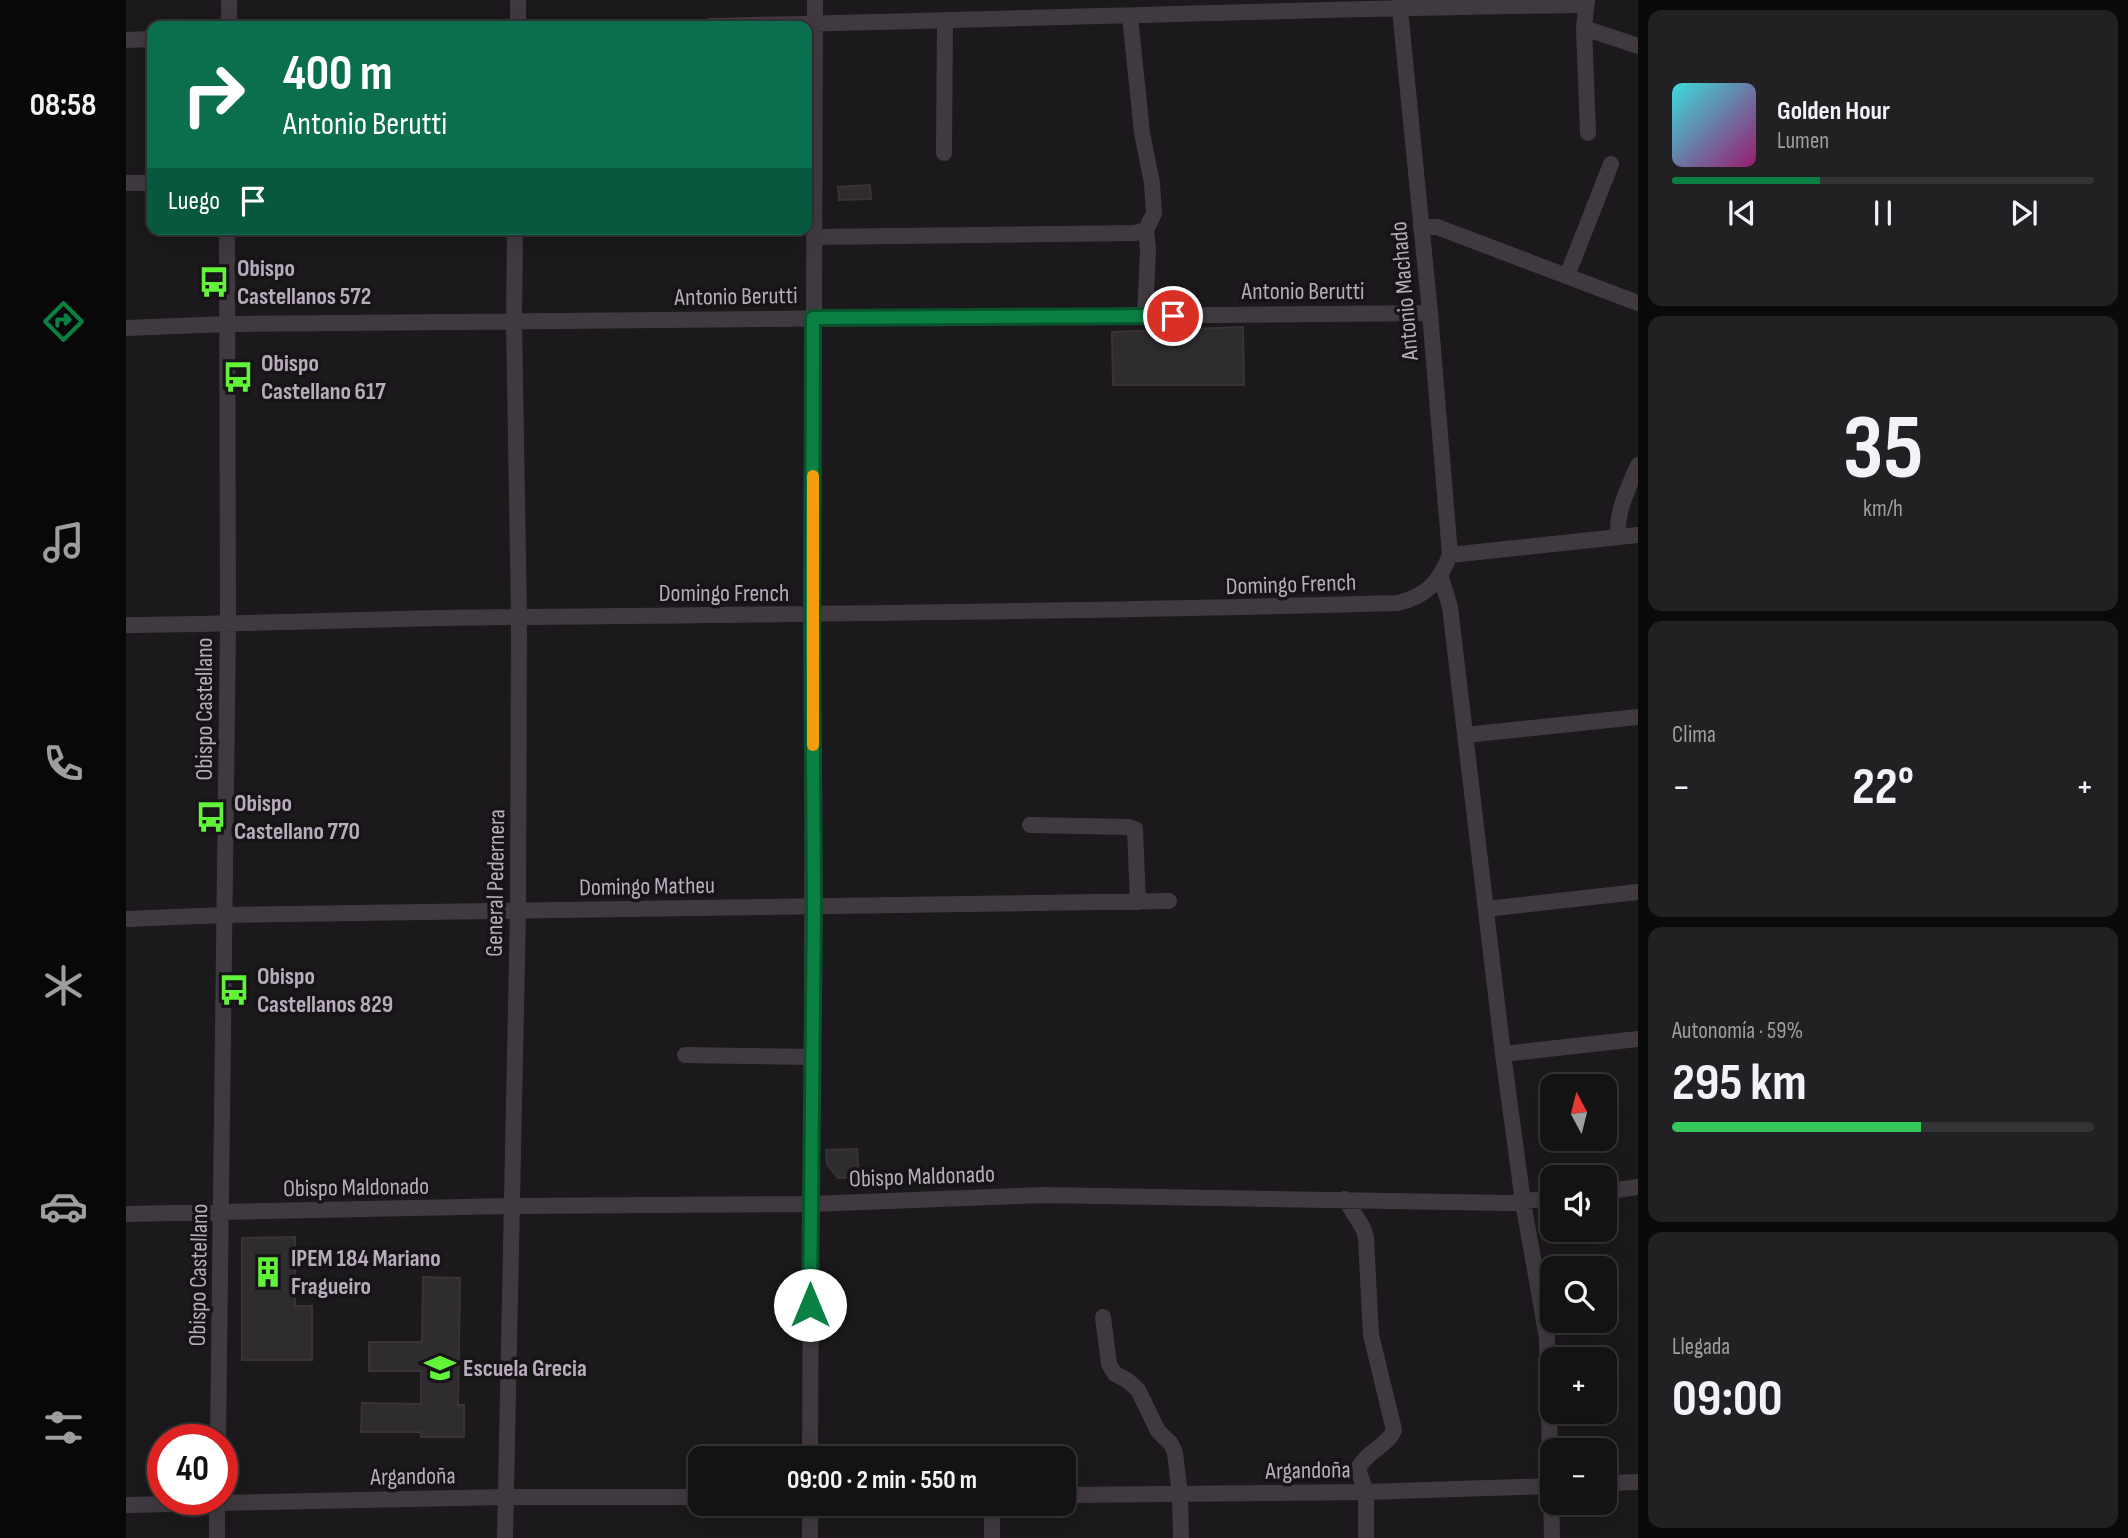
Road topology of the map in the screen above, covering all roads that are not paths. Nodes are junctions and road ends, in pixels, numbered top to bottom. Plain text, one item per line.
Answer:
1 (229, 0) edge
2 (518, 0) edge
3 (815, 0) edge
4 (1109, 0) edge
5 (1587, 0) edge
6 (1399, 4) edge
7 (1130, 16) junction
8 (1109, 17) junction
9 (229, 21) edge
10 (517, 21) edge
11 (945, 21) junction
12 (812, 24) edge
13 (815, 24) junction
14 (1584, 28) junction
15 (147, 39) edge
16 (126, 40) edge
17 (1638, 46) edge
18 (1588, 133) dead end
19 (944, 153) dead end
20 (1611, 164) dead end
21 (126, 183) edge
22 (147, 183) edge
23 (1421, 227) junction
24 (1146, 230) junction
25 (227, 235) edge
26 (515, 235) edge
27 (814, 237) junction
28 (1567, 276) junction
29 (1638, 303) edge
30 (1430, 313) junction
31 (1145, 317) junction
32 (813, 318) junction
33 (514, 321) junction
34 (226, 324) junction
35 (126, 328) edge
36 (1638, 465) edge
37 (1638, 535) edge
38 (1618, 537) junction
39 (1450, 555) junction
40 (1441, 577) junction
41 (812, 616) junction
42 (519, 617) junction
43 (228, 624) junction
44 (126, 625) edge
45 (1638, 717) edge
46 (1465, 735) junction
47 (1030, 825) dead end
48 (1638, 892) edge
49 (1169, 901) dead end
50 (1138, 902) junction
51 (814, 906) junction
52 (1486, 909) junction
53 (518, 911) junction
54 (225, 915) junction
55 (126, 919) edge
56 (1638, 1039) edge
57 (1503, 1054) junction
58 (685, 1055) dead end
59 (811, 1057) junction
60 (1638, 1188) edge
61 (1617, 1191) edge
62 (1345, 1199) junction
63 (1540, 1200) edge
64 (1523, 1202) junction
65 (811, 1204) junction
66 (513, 1206) junction
67 (222, 1213) junction
68 (126, 1214) edge
69 (1103, 1317) dead end
70 (218, 1424) edge
71 (1550, 1438) edge
72 (810, 1446) edge
73 (1638, 1482) edge
74 (1617, 1483) edge
75 (1540, 1486) edge
76 (1366, 1492) junction
77 (1180, 1494) junction
78 (1076, 1495) edge
79 (505, 1497) junction
80 (688, 1497) edge
81 (238, 1501) edge
82 (147, 1504) edge
83 (126, 1505) edge
84 (217, 1515) edge
85 (1552, 1515) edge
86 (810, 1516) edge
87 (992, 1516) edge
88 (217, 1538) edge
89 (505, 1538) edge
90 (810, 1538) edge
91 (992, 1538) edge
92 (1181, 1538) edge
93 (1366, 1538) edge
94 (1552, 1538) edge

1 - 9 street
2 - 10 street
3 - 13 street
4 - 8 street
5 - 6 street
5 - 14 street
6 - 7 street
6 - 23 street, Antonio Machado
7 - 8 street
7 - 24 street
8 - 11 street
11 - 13 street
11 - 19 street
12 - 13 street
13 - 27 street
14 - 17 street
14 - 18 street
15 - 16 street
20 - 28 street
21 - 22 street
23 - 28 street
23 - 30 street, Antonio Machado
24 - 27 street
24 - 31 street
25 - 34 street, Obispo Castellano
26 - 33 street, General Pedernera
27 - 32 street
28 - 29 street
30 - 31 street, Antonio Berutti
30 - 39 street, Antonio Machado
31 - 32 street, Antonio Berutti
32 - 33 street, Antonio Berutti
32 - 41 street
33 - 34 street, Antonio Berutti
33 - 42 street, General Pedernera
34 - 35 street, Antonio Berutti
34 - 43 street, Obispo Castellano
36 - 38 street
37 - 38 street
38 - 39 street
39 - 40 street, Antonio Machado
40 - 41 street, Domingo French
40 - 46 street
41 - 42 street, Domingo French
41 - 51 street
42 - 43 street, Domingo French
42 - 53 street, General Pedernera
43 - 44 street, Domingo French
43 - 54 street, Obispo Castellano
45 - 46 street
46 - 52 street
47 - 50 street
48 - 52 street
49 - 50 street, Domingo Matheu
50 - 51 street, Domingo Matheu
51 - 53 street, Domingo Matheu
51 - 59 street
52 - 57 street
53 - 54 street, Domingo Matheu
53 - 66 street, General Pedernera
54 - 55 street, Domingo Matheu
54 - 67 street, Obispo Castellano
56 - 57 street
57 - 64 street
58 - 59 street
59 - 65 street
60 - 61 street
62 - 64 street, Obispo Maldonado
62 - 65 street, Obispo Maldonado
62 - 76 street
63 - 64 street, Obispo Maldonado
64 - 71 street
65 - 66 street, Obispo Maldonado
65 - 72 street
66 - 67 street, Obispo Maldonado
66 - 79 street, General Pedernera
67 - 68 street, Obispo Maldonado
67 - 70 street, Obispo Castellano
69 - 77 street
73 - 74 street
75 - 76 street, Argandoña
76 - 77 street, Argandoña
76 - 93 street
77 - 78 street, Argandoña
77 - 92 street
79 - 80 street, Argandoña
79 - 81 street, Argandoña
79 - 89 street, General Pedernera
82 - 83 street, Argandoña
84 - 88 street
85 - 94 street
86 - 90 street
87 - 91 street

